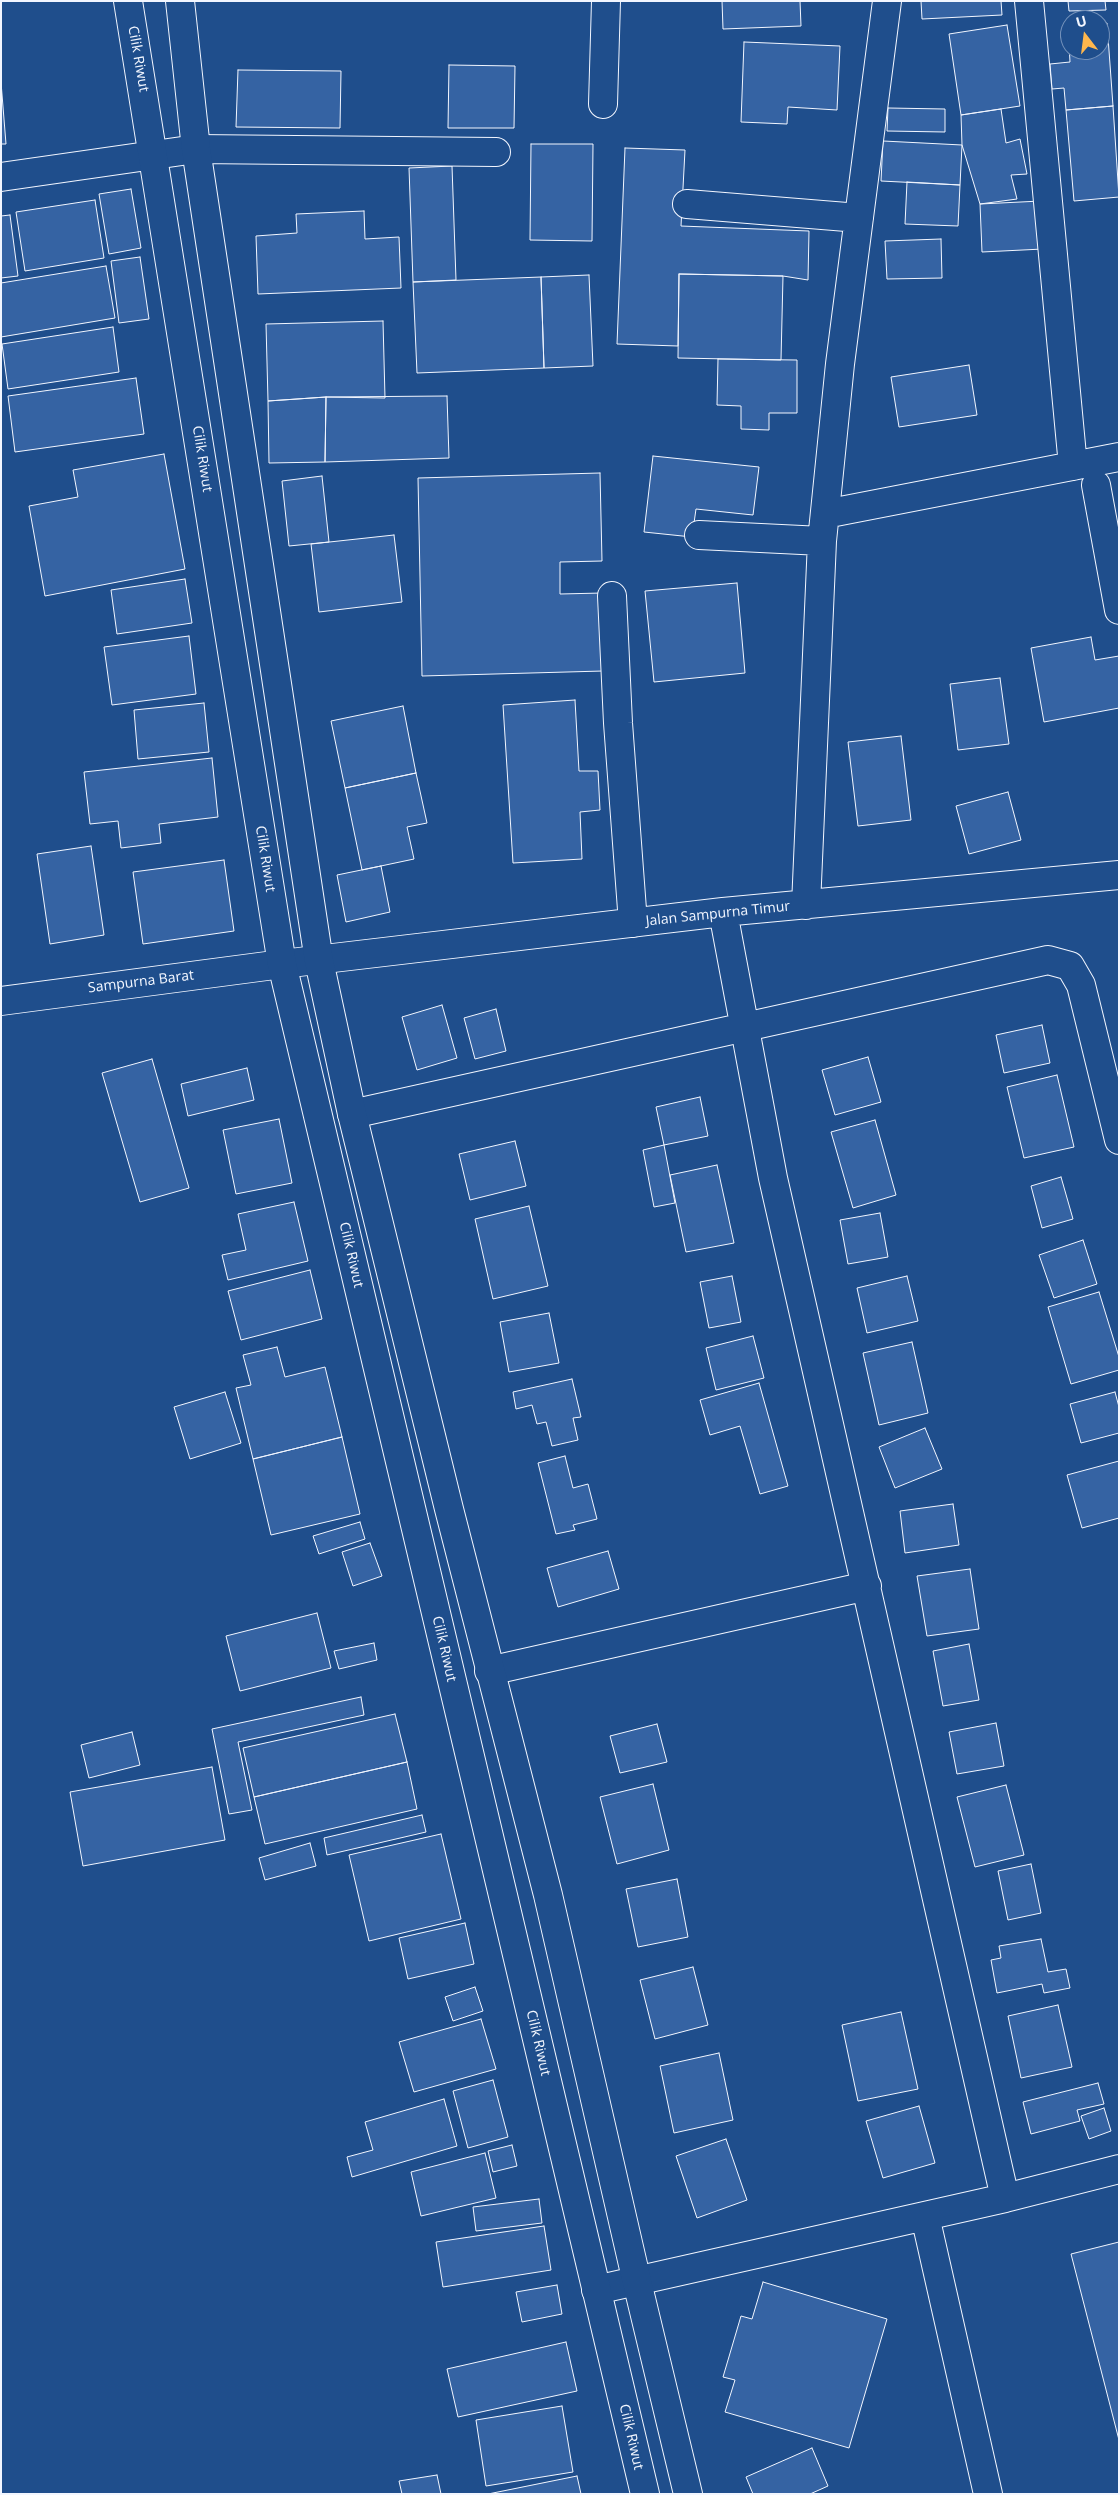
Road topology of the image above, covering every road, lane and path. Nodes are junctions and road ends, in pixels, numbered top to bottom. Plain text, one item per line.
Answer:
1 (128, 1) edge
2 (180, 1) edge
3 (606, 1) edge
4 (887, 1) edge
5 (1029, 1) edge
6 (603, 104) dead end
7 (196, 150) junction
8 (496, 152) dead end
9 (154, 155) junction
10 (1, 176) edge
11 (687, 204) dead end
12 (859, 218) junction
13 (1119, 457) edge
14 (1073, 466) junction
15 (1096, 485) dead end
16 (825, 514) junction
17 (699, 535) dead end
18 (822, 542) junction
19 (612, 596) dead end
20 (1119, 610) edge
21 (1119, 875) edge
22 (806, 905) junction
23 (724, 912) junction
24 (633, 923) junction
25 (319, 961) junction
26 (282, 964) junction
27 (1, 1001) edge
28 (745, 1027) junction
29 (352, 1114) junction
30 (1119, 1140) edge
31 (449, 1509) junction
32 (413, 1518) junction
33 (866, 1586) junction
34 (489, 1671) junction
35 (1119, 2169) edge
36 (1005, 2198) junction
37 (925, 2216) junction
38 (637, 2282) junction
39 (596, 2290) junction
40 (645, 2494) edge
41 (688, 2494) edge
42 (988, 2494) edge

1 - 9 street, Cilik Riwut
2 - 7 street
3 - 6 street
4 - 12 street
5 - 14 street
7 - 8 street
7 - 9 street
7 - 25 street
9 - 10 street
9 - 26 street, Cilik Riwut
11 - 12 street
12 - 16 street
13 - 14 street
14 - 16 street
15 - 20 street
16 - 18 street
17 - 18 street
18 - 22 street
19 - 24 street
21 - 22 street, Jalan Sampurna Timur
22 - 23 street, Jalan Sampurna Timur
23 - 24 street, Jalan Sampurna Timur
23 - 28 street
24 - 25 street, Jalan Sampurna Timur
25 - 26 street, Jalan Sampurna Timur
25 - 29 street
26 - 27 street, Sampurna Barat
26 - 32 street, Cilik Riwut
28 - 29 street
28 - 30 street
28 - 33 street
29 - 31 street
31 - 32 street
31 - 34 street
32 - 39 street, Cilik Riwut
33 - 34 street
33 - 36 street
34 - 38 street
35 - 36 street
36 - 37 street
37 - 38 street
37 - 42 street
38 - 39 street
38 - 41 street
39 - 40 street, Cilik Riwut

